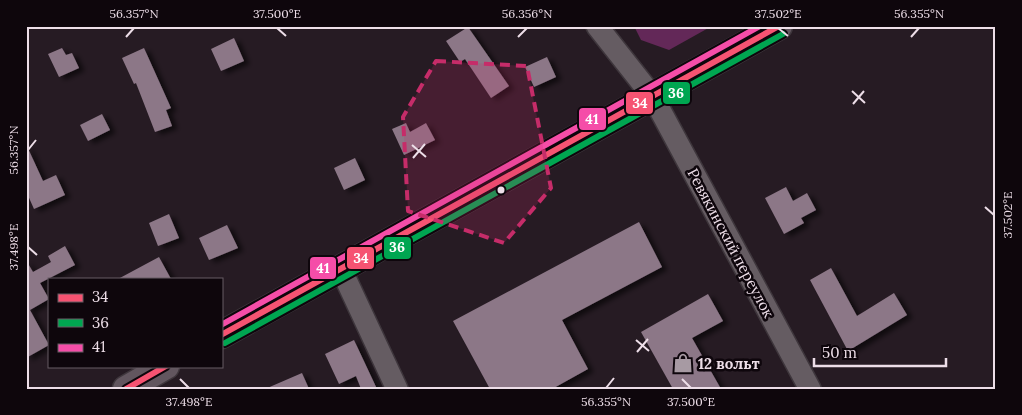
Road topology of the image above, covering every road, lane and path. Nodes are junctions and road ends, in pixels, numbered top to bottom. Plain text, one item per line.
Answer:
1 (597, 26) edge
2 (779, 26) edge
3 (653, 97) junction
4 (341, 269) junction
5 (222, 335) edge
6 (163, 368) edge
7 (129, 388) edge
8 (397, 389) edge
9 (810, 389) edge

1 - 3 street, Ревякинский переулок
2 - 3 main road
3 - 4 main road
3 - 9 street, Ревякинский переулок
4 - 5 main road
4 - 8 street
6 - 7 main road

